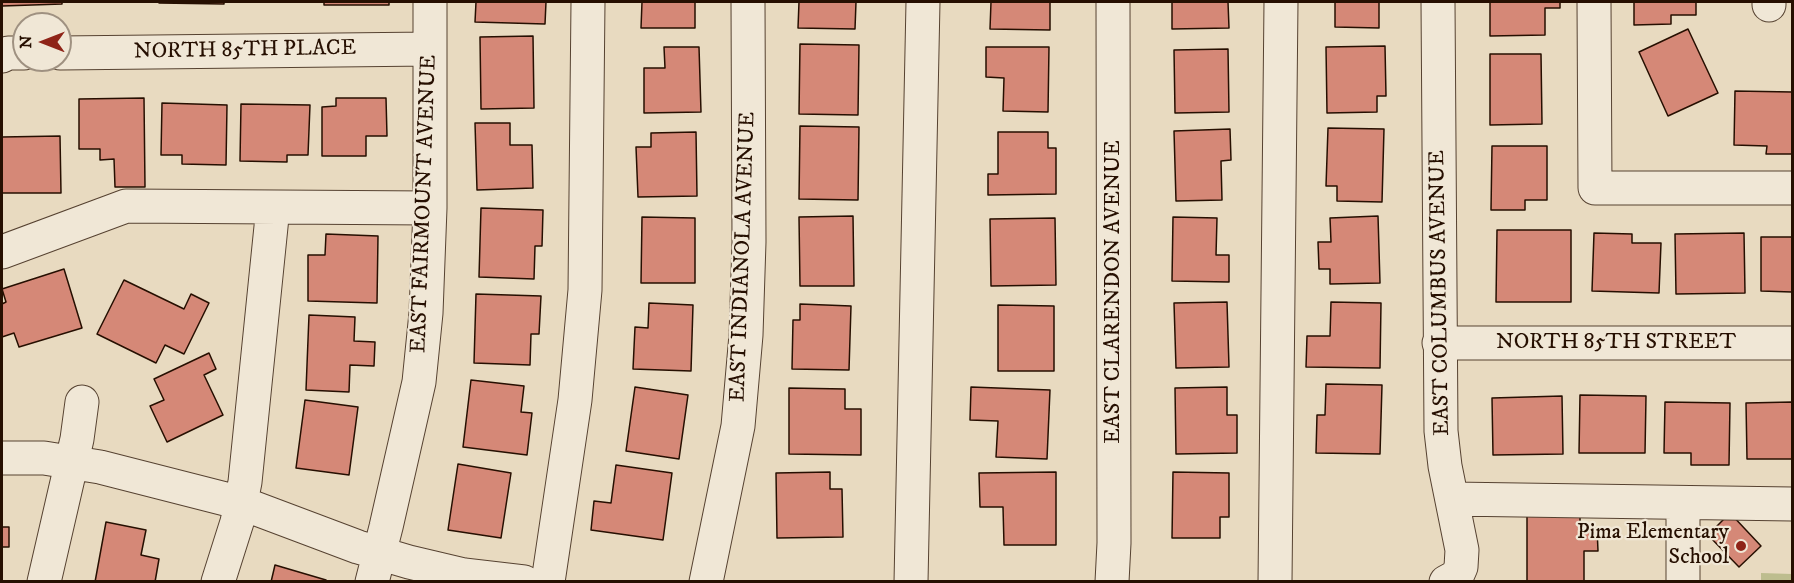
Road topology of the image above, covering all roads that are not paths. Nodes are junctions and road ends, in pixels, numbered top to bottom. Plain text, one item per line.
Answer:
1 (430, 2) edge
2 (588, 2) edge
3 (748, 2) edge
4 (923, 2) edge
5 (1113, 2) edge
6 (1281, 2) edge
7 (1438, 2) edge
8 (1594, 2) edge
9 (430, 49) junction
10 (72, 53) edge
11 (1792, 188) edge
12 (273, 207) junction
13 (430, 208) junction
14 (2, 252) edge
15 (1439, 343) junction
16 (1792, 343) edge
17 (82, 402) dead end
18 (2, 458) edge
19 (71, 463) junction
20 (1452, 499) junction
21 (241, 503) junction
22 (1683, 504) junction
23 (1792, 504) edge
24 (376, 568) edge
25 (1449, 580) edge
26 (44, 582) edge
27 (218, 582) edge
28 (524, 582) edge
29 (548, 582) edge
30 (706, 582) edge
31 (911, 582) edge
32 (1112, 582) edge
33 (1275, 582) edge
34 (1683, 582) edge

1 - 9 street, EAST FAIRMOUNT AVENUE
2 - 29 street
3 - 30 street, EAST INDIANOLA AVENUE
4 - 31 street
5 - 32 street, EAST CLARENDON AVENUE
6 - 33 street
7 - 15 street, EAST COLUMBUS AVENUE
8 - 11 street
9 - 10 street, NORTH 85TH PLACE
9 - 13 street, EAST FAIRMOUNT AVENUE
12 - 13 street
12 - 14 street
12 - 21 street
13 - 24 street, EAST FAIRMOUNT AVENUE
15 - 16 street, NORTH 85TH STREET
15 - 20 street, EAST COLUMBUS AVENUE
17 - 19 street
18 - 19 street
19 - 21 street
19 - 26 street
20 - 22 street
20 - 25 street, EAST COLUMBUS AVENUE
21 - 24 street
21 - 27 street
22 - 23 street
22 - 34 street
24 - 28 street

